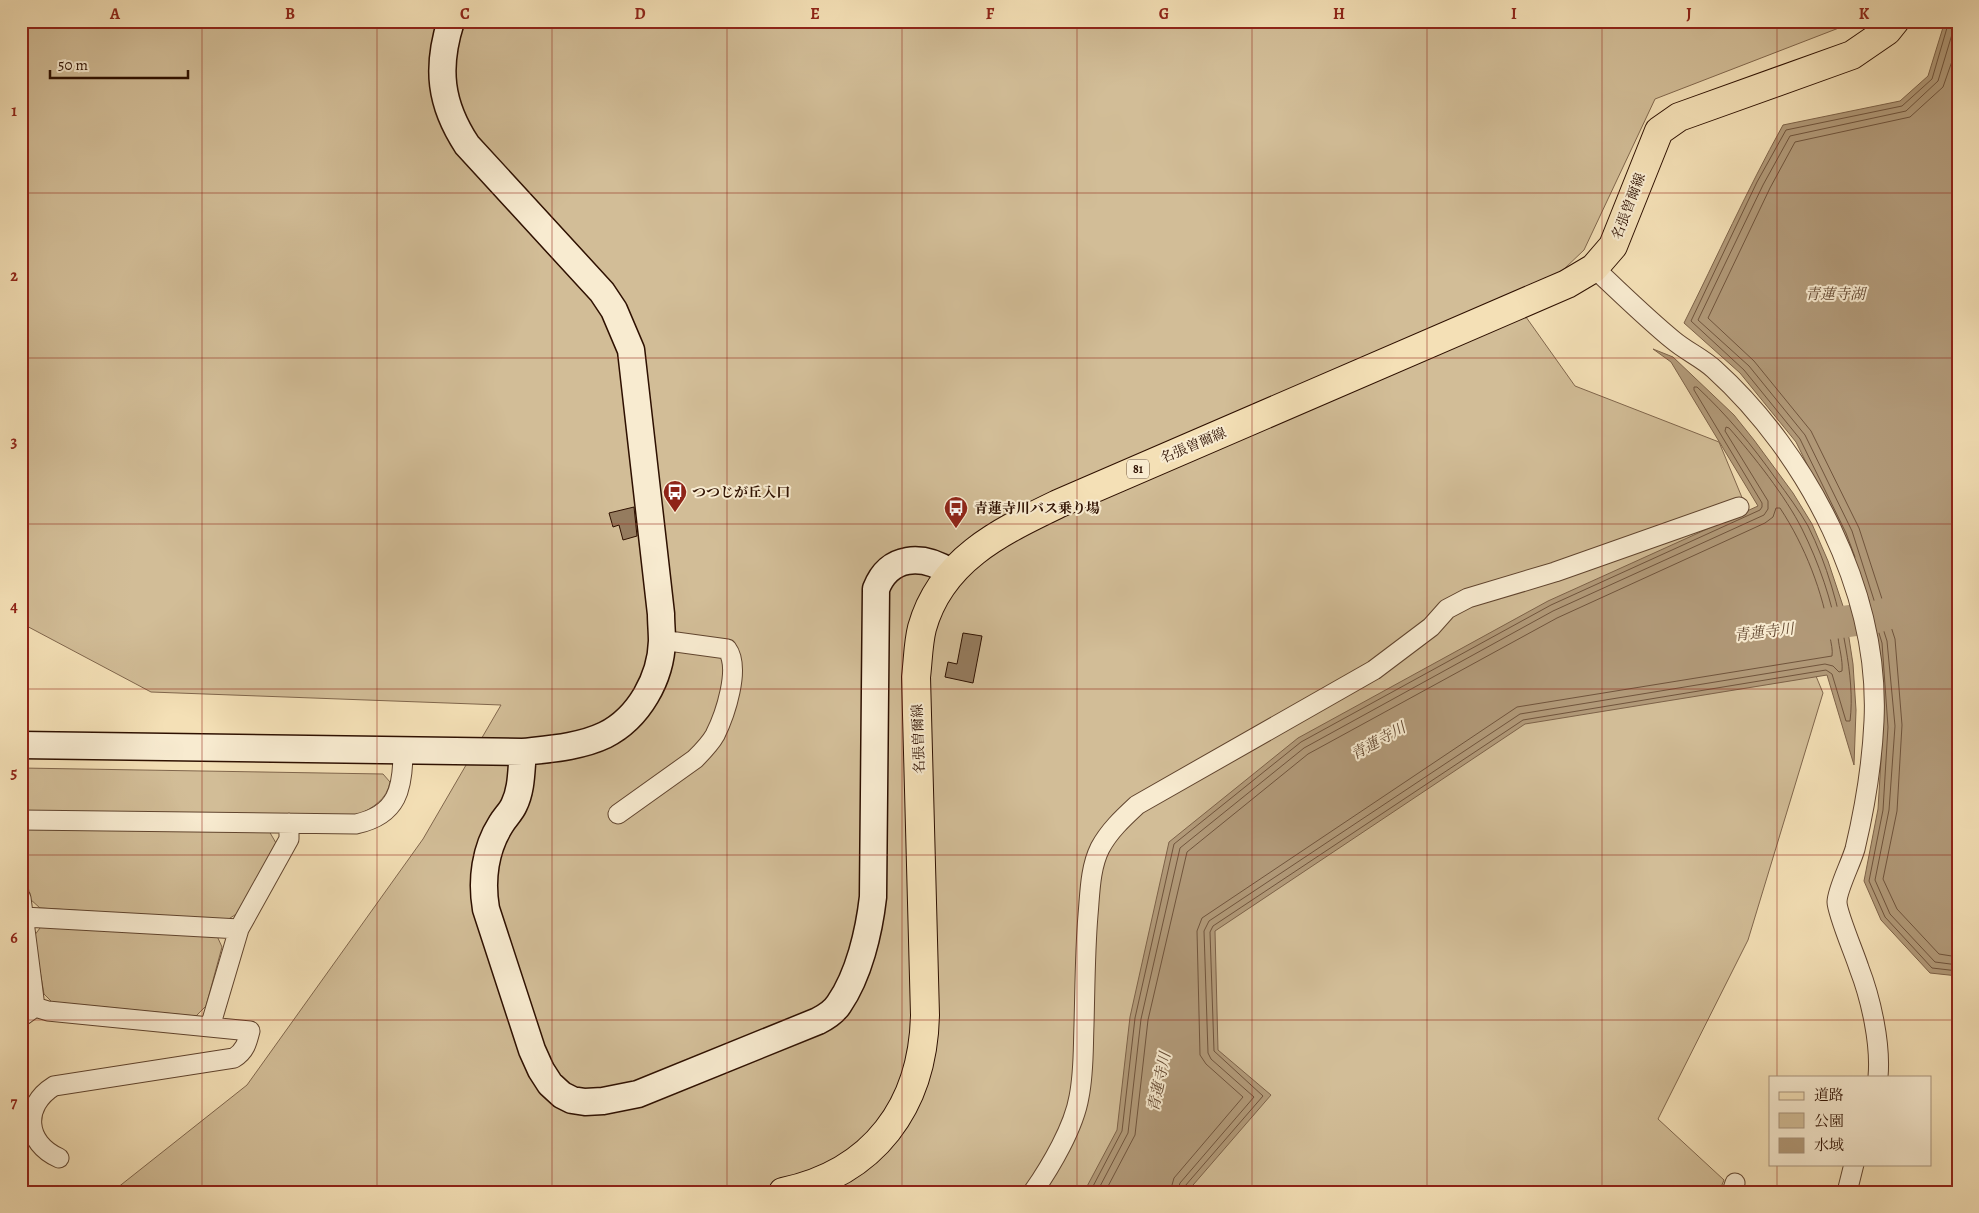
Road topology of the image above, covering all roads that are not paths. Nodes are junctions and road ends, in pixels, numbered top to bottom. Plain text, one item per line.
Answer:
1 (451, 21) edge
2 (1895, 21) edge
3 (1594, 268) junction
4 (1740, 507) dead end
5 (950, 572) junction
6 (662, 642) junction
7 (21, 745) edge
8 (403, 750) junction
9 (523, 752) junction
10 (618, 814) dead end
11 (21, 820) edge
12 (290, 823) junction
13 (21, 898) edge
14 (24, 917) junction
15 (239, 929) junction
16 (28, 1012) edge
17 (210, 1027) junction
18 (1878, 1076) edge
19 (59, 1158) dead end
20 (1853, 1166) edge
21 (783, 1192) edge
22 (1033, 1192) edge
23 (1846, 1192) edge

1 - 6 street
2 - 3 main road, 名張曽爾線 / 81
3 - 5 main road, 名張曽爾線 / 81
3 - 18 street
4 - 22 street
5 - 9 street
5 - 21 main road, 名張曽爾線 / 81
6 - 9 street
6 - 10 street
7 - 8 street
8 - 9 street
8 - 12 street
11 - 12 street
12 - 15 street
13 - 14 street
14 - 15 street
14 - 16 street
15 - 17 street
16 - 17 street
17 - 19 street
20 - 23 street

